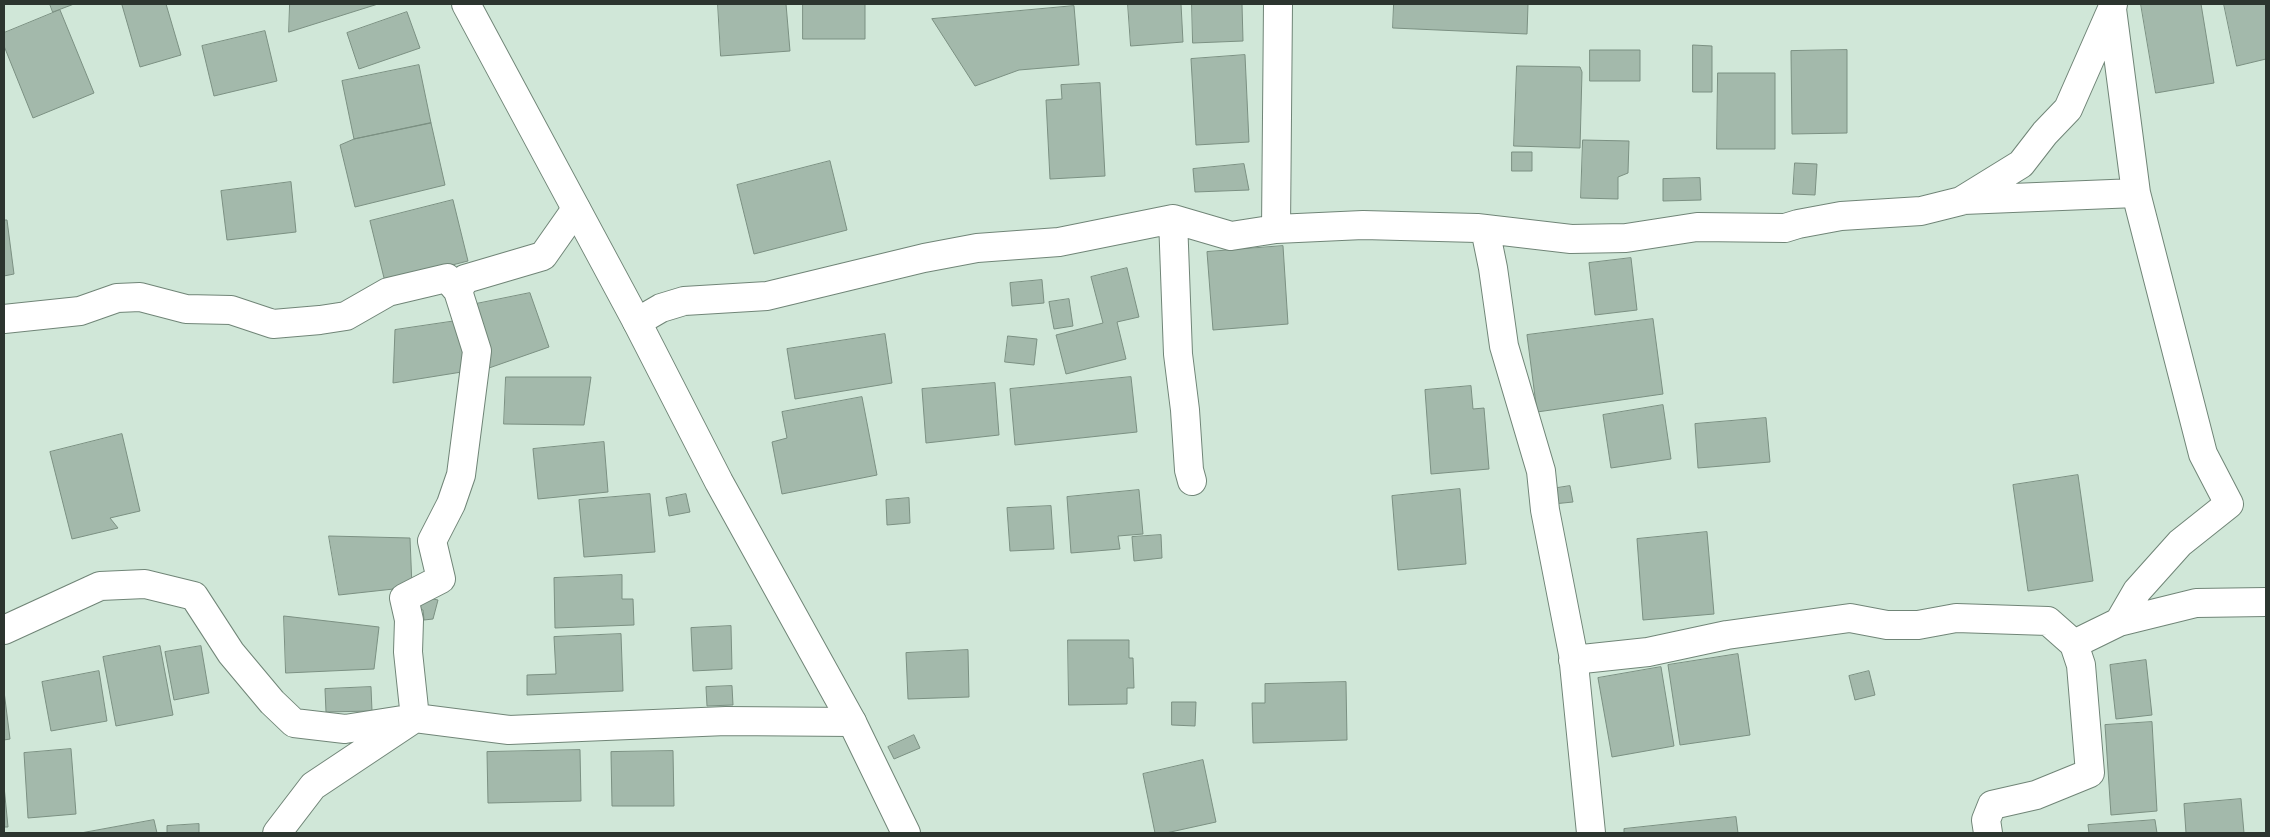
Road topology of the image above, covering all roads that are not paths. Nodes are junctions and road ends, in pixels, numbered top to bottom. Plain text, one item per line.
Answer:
1 (466, 4) edge
2 (1278, 4) edge
3 (2112, 6) edge
4 (2136, 193) junction
5 (1961, 200) junction
6 (576, 209) junction
7 (1173, 219) junction
8 (1276, 229) junction
9 (1485, 229) junction
10 (458, 291) junction
11 (4, 320) edge
12 (637, 322) junction
13 (1192, 481) dead end
14 (2266, 602) edge
15 (2119, 622) junction
16 (4, 630) edge
17 (2074, 644) junction
18 (1573, 660) junction
19 (415, 718) junction
20 (852, 722) junction
21 (277, 833) edge
22 (906, 833) edge
23 (1591, 833) edge
24 (1988, 833) edge

1 - 6 street
2 - 8 street
3 - 4 street
3 - 5 street
4 - 5 street
4 - 15 street
5 - 9 street
6 - 10 street
6 - 12 street
7 - 8 street
7 - 12 street
7 - 13 street
8 - 9 street
9 - 18 street
10 - 11 street
10 - 19 street
12 - 20 street
14 - 15 street
15 - 17 street
16 - 19 street
17 - 18 street
17 - 24 street
18 - 23 street
19 - 20 street
19 - 21 street
20 - 22 street

